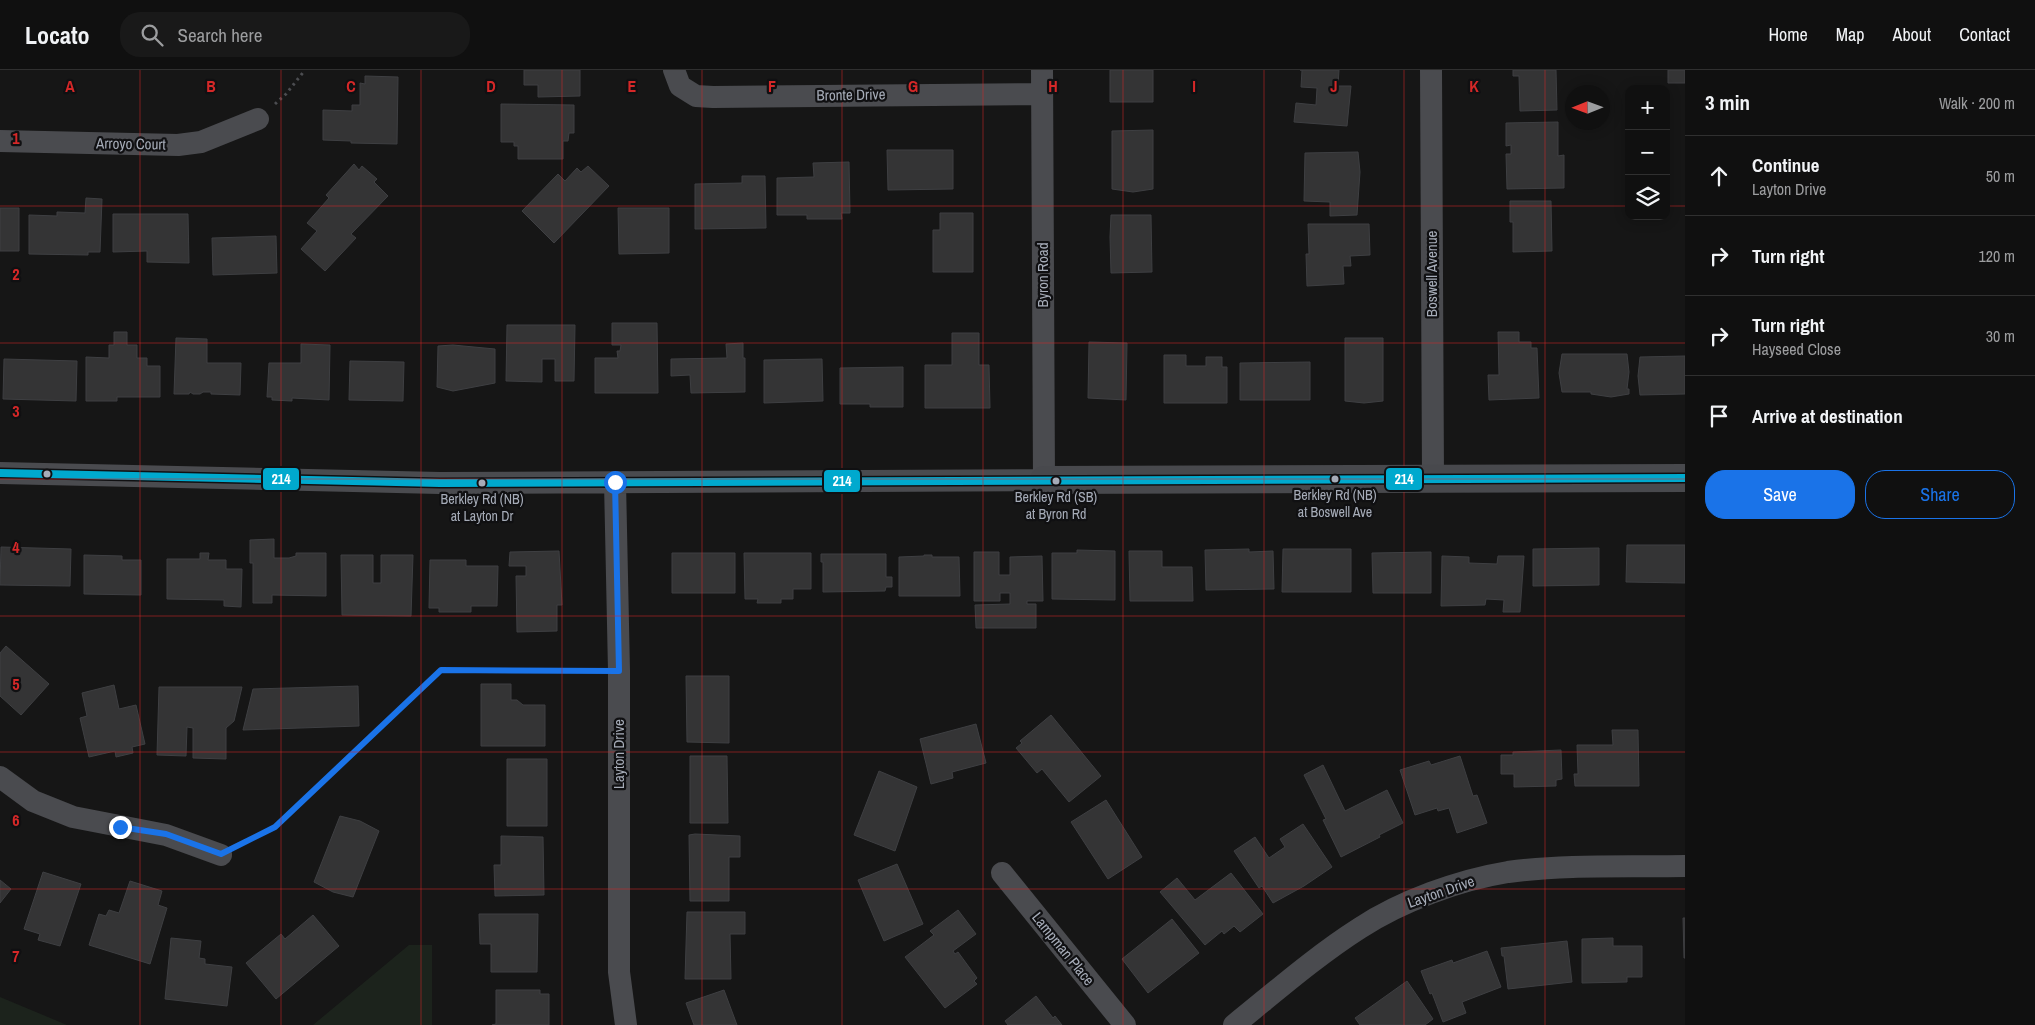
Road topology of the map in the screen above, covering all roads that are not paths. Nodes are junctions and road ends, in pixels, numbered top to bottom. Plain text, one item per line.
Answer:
1 (674, 70) edge
2 (1042, 70) edge
3 (1431, 70) edge
4 (1042, 94) junction
5 (258, 119) road end
6 (0, 141) edge
7 (0, 473) edge
8 (1433, 478) junction
9 (1685, 478) edge
10 (1044, 480) junction
11 (615, 482) junction
12 (0, 777) edge
13 (221, 854) road end
14 (1685, 866) edge
15 (1002, 872) dead end
16 (626, 1025) edge
17 (1125, 1025) edge
18 (1234, 1025) edge

1 - 4 street, Bronte Drive
2 - 4 street, Byron Road
3 - 8 street, Boswell Avenue
4 - 10 street, Byron Road
5 - 6 street, Arroyo Court
7 - 11 street
8 - 9 street
8 - 10 street
10 - 11 street
11 - 16 street, Layton Drive
12 - 13 street
14 - 18 street, Layton Drive
15 - 17 street, Lampman Place

